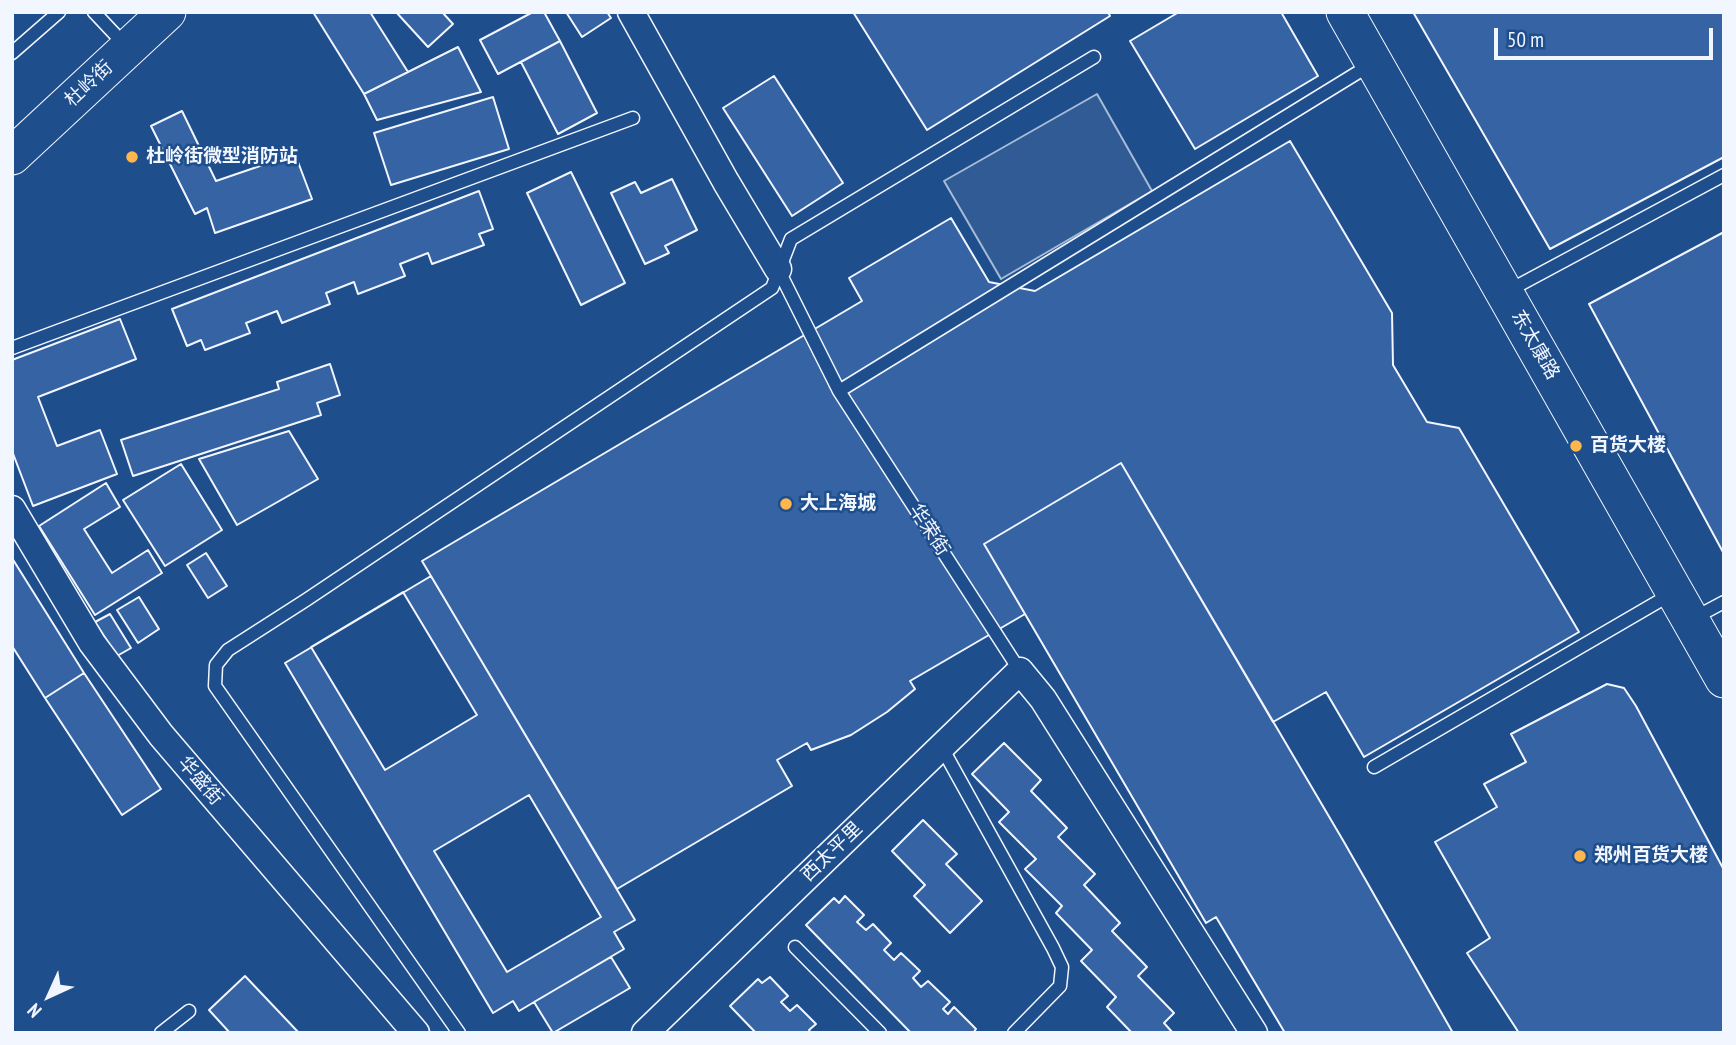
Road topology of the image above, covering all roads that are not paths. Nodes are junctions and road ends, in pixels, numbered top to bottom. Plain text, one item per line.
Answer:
1 (60, 12) edge
2 (94, 12) edge
3 (167, 12) edge
4 (631, 12) edge
5 (1345, 12) edge
6 (128, 48) junction
7 (12, 52) edge
8 (1094, 57) dead end
9 (1374, 62) junction
10 (633, 118) dead end
11 (12, 156) edge
12 (1724, 175) edge
13 (778, 269) junction
14 (1505, 293) junction
15 (12, 348) edge
16 (839, 391) junction
17 (12, 509) edge
18 (1724, 602) edge
19 (1683, 606) junction
20 (1020, 671) junction
21 (1724, 679) edge
22 (941, 746) junction
23 (1374, 767) dead end
24 (795, 947) dead end
25 (189, 1011) dead end
26 (160, 1033) edge
27 (416, 1033) edge
28 (459, 1033) edge
29 (645, 1033) edge
30 (880, 1033) edge
31 (1014, 1033) edge
32 (1254, 1033) edge

1 - 7 lane
2 - 6 lane
3 - 6 street, 杜岭街
4 - 13 street, 华荣街
5 - 9 street, 东太康路
6 - 11 street, 杜岭街
8 - 13 lane
9 - 14 street, 东太康路
9 - 16 lane
10 - 15 lane
12 - 14 lane
13 - 16 lane, 华荣街
13 - 28 lane
14 - 19 street, 东太康路
16 - 20 lane, 华荣街
17 - 27 street, 华盛街
18 - 19 lane
19 - 21 street, 东太康路
19 - 23 lane
20 - 22 street, 西太平里
20 - 32 street, 华荣街
22 - 29 street, 西太平里
22 - 31 lane
24 - 30 lane
25 - 26 lane

